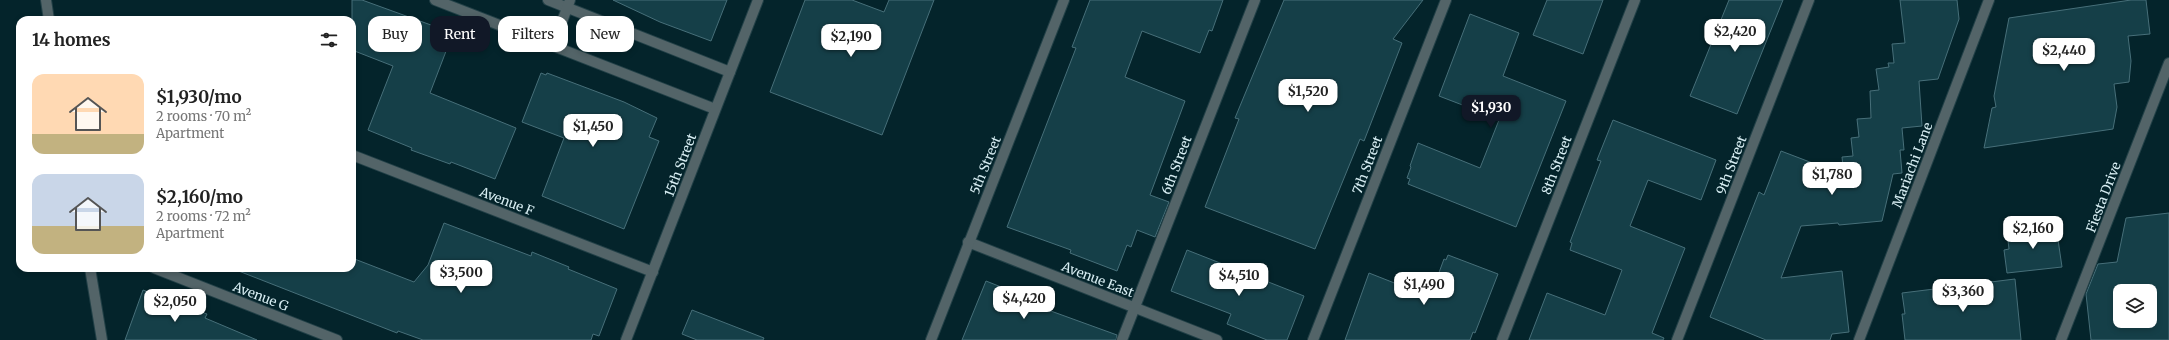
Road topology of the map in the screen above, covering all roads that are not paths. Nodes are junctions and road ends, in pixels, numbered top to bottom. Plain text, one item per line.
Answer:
1 (46, 0) edge
2 (435, 0) edge
3 (548, 0) edge
4 (758, 0) edge
5 (1064, 0) edge
6 (1255, 0) edge
7 (1446, 0) edge
8 (1636, 0) edge
9 (1809, 0) edge
10 (1989, 0) edge
11 (569, 4) edge
12 (48, 16) edge
13 (564, 16) edge
14 (498, 25) edge
15 (568, 52) edge
16 (2169, 62) edge
17 (730, 72) junction
18 (715, 109) junction
19 (356, 157) edge
20 (968, 242) junction
21 (91, 272) edge
22 (164, 272) edge
23 (653, 272) junction
24 (1134, 307) junction
25 (102, 340) edge
26 (337, 340) edge
27 (626, 340) edge
28 (931, 340) edge
29 (1122, 340) edge
30 (1217, 340) edge
31 (1313, 340) edge
32 (1502, 340) edge
33 (1677, 340) edge
34 (1859, 340) edge
35 (2061, 340) edge

1 - 12 lane
2 - 14 lane
3 - 11 lane
4 - 17 lane, 15th Street
5 - 20 lane, 5th Street
6 - 24 lane, 6th Street
7 - 31 lane, 7th Street
8 - 32 lane, 8th Street
9 - 33 lane, 9th Street
10 - 34 lane, Mariachi Lane
11 - 13 lane
11 - 17 lane
15 - 18 lane
16 - 35 lane, Fiesta Drive
17 - 18 lane, 15th Street
18 - 23 lane, 15th Street
19 - 23 lane, Avenue F
20 - 24 lane, Avenue East
20 - 28 lane, 5th Street
21 - 25 lane
22 - 26 lane, Avenue G
23 - 27 lane, 15th Street
24 - 29 lane, 6th Street
24 - 30 lane, Avenue East

